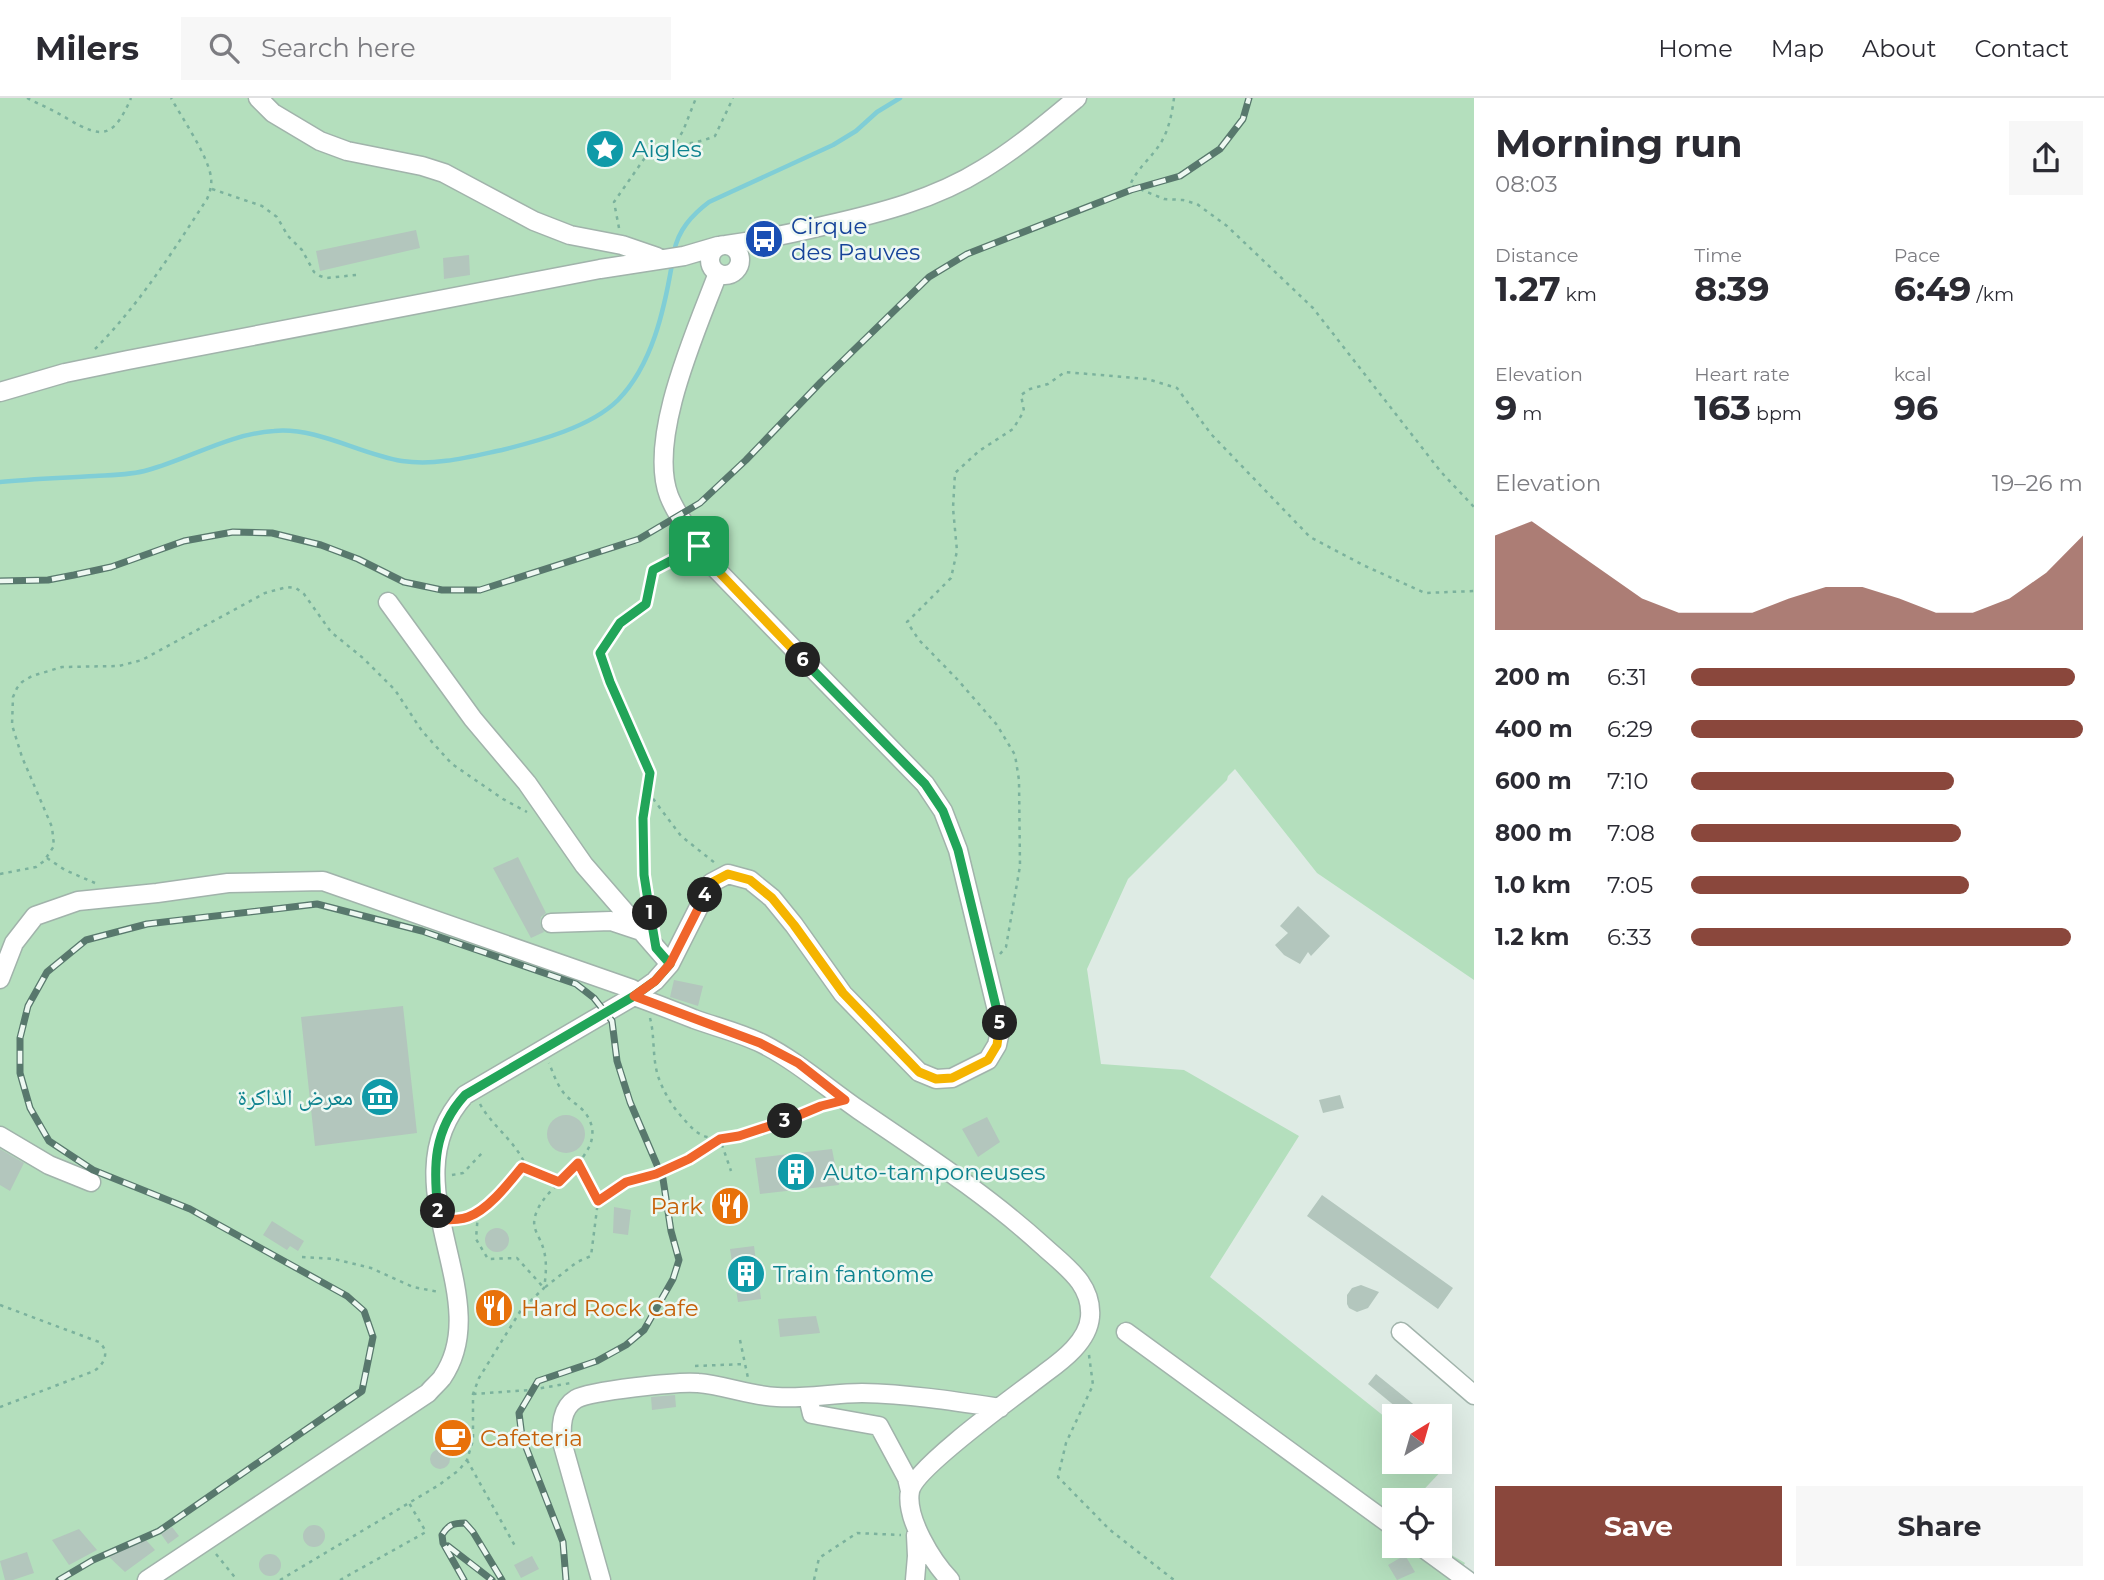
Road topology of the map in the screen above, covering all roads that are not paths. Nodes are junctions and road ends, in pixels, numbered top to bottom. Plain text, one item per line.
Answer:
1 (258, 98) edge
2 (1077, 98) edge
3 (795, 233) junction
4 (722, 245) junction
5 (661, 258) junction
6 (738, 265) junction
7 (718, 273) junction
8 (0, 392) edge
9 (388, 602) dead end
10 (551, 923) dead end
11 (641, 931) junction
12 (670, 964) junction
13 (0, 979) edge
14 (636, 995) junction
15 (0, 1136) edge
16 (91, 1182) dead end
17 (1126, 1332) dead end
18 (1401, 1332) dead end
19 (1474, 1395) edge
20 (808, 1397) junction
21 (1000, 1408) junction
22 (910, 1491) junction
23 (1382, 1519) edge
24 (916, 1532) junction
25 (1436, 1558) edge
26 (147, 1580) edge
27 (601, 1580) edge
28 (915, 1580) edge
29 (950, 1580) edge
30 (1466, 1580) edge

1 - 5 lane
2 - 3 lane
3 - 4 lane
3 - 6 lane
4 - 5 lane
4 - 6 lane
4 - 7 lane
5 - 8 lane
6 - 7 lane
7 - 12 lane
9 - 11 lane
10 - 11 lane
11 - 12 lane
12 - 14 lane
13 - 14 lane
14 - 21 lane
14 - 26 lane
15 - 16 lane
17 - 23 lane
18 - 19 lane
20 - 21 lane
20 - 22 lane
20 - 27 lane
21 - 22 lane
22 - 24 lane
24 - 28 lane
24 - 29 lane
25 - 30 lane

